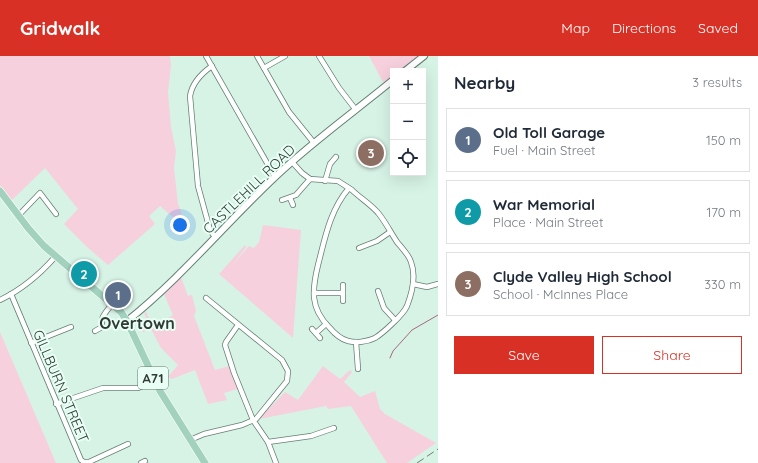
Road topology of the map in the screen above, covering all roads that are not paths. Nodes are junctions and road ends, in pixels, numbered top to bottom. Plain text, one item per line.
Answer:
1 (206, 56) edge
2 (257, 56) edge
3 (285, 56) edge
4 (319, 56) edge
5 (424, 56) edge
6 (212, 66) junction
7 (264, 68) junction
8 (409, 68) edge
9 (390, 82) edge
10 (356, 110) junction
11 (314, 143) junction
12 (336, 156) dead end
13 (292, 162) junction
14 (275, 177) junction
15 (310, 179) junction
16 (325, 181) junction
17 (349, 188) junction
18 (0, 191) edge
19 (290, 198) junction
20 (282, 200) dead end
21 (293, 205) dead end
22 (56, 214) dead end
23 (18, 216) junction
24 (390, 232) junction
25 (215, 237) junction
26 (359, 248) dead end
27 (55, 257) junction
28 (413, 284) junction
29 (343, 285) dead end
30 (437, 286) edge
31 (378, 291) dead end
32 (314, 292) junction
33 (343, 293) junction
34 (11, 294) junction
35 (206, 298) dead end
36 (0, 300) edge
37 (343, 301) dead end
38 (112, 304) junction
39 (395, 320) junction
40 (127, 321) junction
41 (326, 324) junction
42 (238, 325) junction
43 (71, 327) dead end
44 (312, 329) dead end
45 (95, 332) dead end
46 (316, 333) junction
47 (320, 338) dead end
48 (356, 342) junction
49 (31, 343) junction
50 (358, 368) dead end
51 (154, 381) junction
52 (56, 404) junction
53 (254, 420) junction
54 (334, 428) dead end
55 (328, 430) junction
56 (330, 436) dead end
57 (190, 440) junction
58 (268, 442) junction
59 (128, 444) dead end
60 (204, 463) edge
61 (276, 463) edge

1 - 6 street
2 - 7 street
3 - 7 street
4 - 10 street
5 - 8 main road
6 - 14 street
6 - 25 street
7 - 11 street
9 - 10 main road, CASTLEHILL ROAD
10 - 11 main road, CASTLEHILL ROAD
11 - 13 main road, CASTLEHILL ROAD
12 - 16 street
13 - 14 main road, CASTLEHILL ROAD
13 - 15 street
14 - 25 main road, CASTLEHILL ROAD
15 - 16 street
15 - 19 street
16 - 17 street
17 - 24 street
17 - 32 street
18 - 23 main road, A71
19 - 20 street
19 - 21 street
22 - 23 street
23 - 27 main road, A71
24 - 26 street
24 - 28 street
25 - 40 main road, CASTLEHILL ROAD
27 - 34 street
27 - 38 main road, A71
28 - 30 street
28 - 39 street
29 - 33 street
31 - 39 street
32 - 33 street
32 - 41 street
33 - 37 street
34 - 36 street
34 - 49 street, GILLBURN STREET
35 - 42 street
38 - 40 main road, A71
38 - 45 street
39 - 48 street
40 - 51 main road, A71
41 - 46 street
41 - 48 street
42 - 53 street
42 - 53 street
43 - 49 street
44 - 46 street
46 - 47 street
48 - 50 street
49 - 52 street, GILLBURN STREET
51 - 52 street
51 - 57 main road, A71
52 - 59 street, GILLBURN STREET
53 - 57 street
53 - 58 street
54 - 55 street
55 - 56 street
55 - 58 street
57 - 60 main road, A71
58 - 61 street

